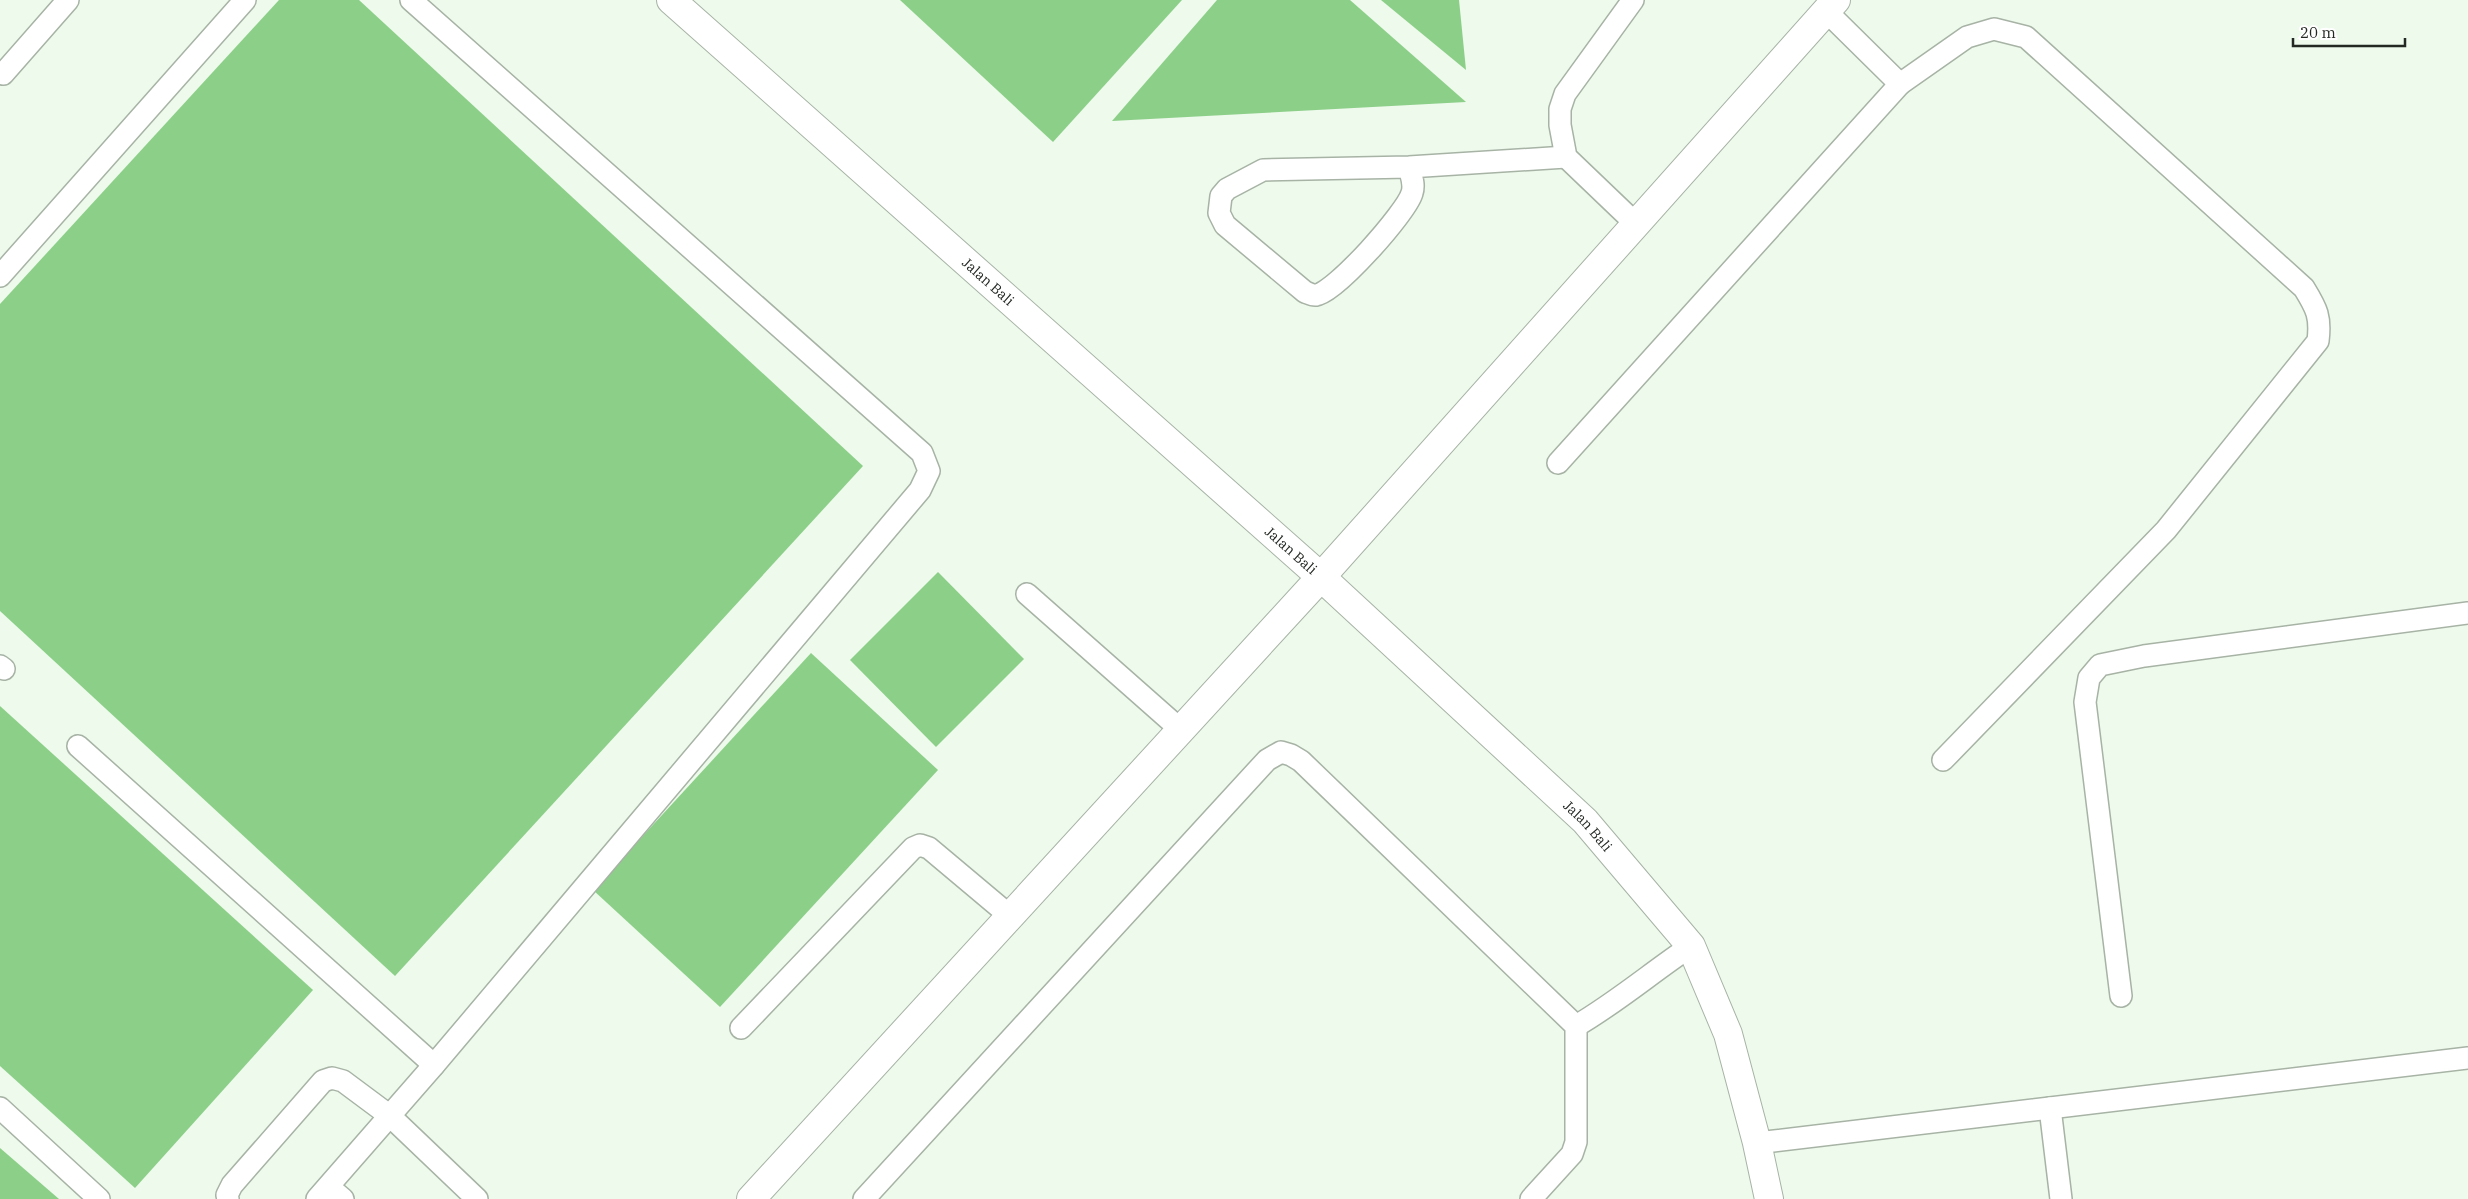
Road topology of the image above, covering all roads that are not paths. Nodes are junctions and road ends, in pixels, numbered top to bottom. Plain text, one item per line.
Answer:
1 (68, 0) edge
2 (245, 0) edge
3 (411, 0) edge
4 (671, 0) edge
5 (1633, 0) edge
6 (1831, 6) edge
7 (3, 74) dead end
8 (1900, 84) junction
9 (1566, 157) junction
10 (1409, 167) junction
11 (1636, 224) junction
12 (0, 276) edge
13 (1558, 463) dead end
14 (1322, 577) junction
15 (1027, 594) dead end
16 (2468, 613) edge
17 (1181, 730) junction
18 (78, 746) dead end
19 (1943, 760) dead end
20 (1010, 916) junction
21 (1691, 946) junction
22 (2120, 996) dead end
23 (1585, 1021) junction
24 (741, 1028) dead end
25 (2468, 1058) edge
26 (434, 1065) junction
27 (0, 1108) edge
28 (2050, 1108) junction
29 (390, 1116) junction
30 (1757, 1143) junction
31 (330, 1195) edge
32 (99, 1199) edge
33 (228, 1199) edge
34 (477, 1199) edge
35 (751, 1199) edge
36 (864, 1199) edge
37 (1531, 1199) edge
38 (1769, 1199) edge
39 (2061, 1199) edge

1 - 7 lane
2 - 12 lane
3 - 26 lane
4 - 14 street, Jalan Bali
5 - 9 lane
6 - 8 lane
6 - 11 street
8 - 13 lane
8 - 19 lane
9 - 10 lane
9 - 11 lane
10 - 10 lane
11 - 14 street
14 - 17 street
14 - 21 street, Jalan Bali
15 - 17 lane
16 - 22 lane
17 - 20 street
18 - 26 lane
20 - 24 lane
20 - 35 street
21 - 23 lane
21 - 30 street, Jalan Bali
23 - 36 lane
23 - 37 lane
25 - 28 lane
26 - 29 lane
27 - 32 lane
28 - 30 lane
28 - 39 lane
29 - 31 lane
29 - 33 lane
29 - 34 lane
30 - 38 street, Jalan Bali

